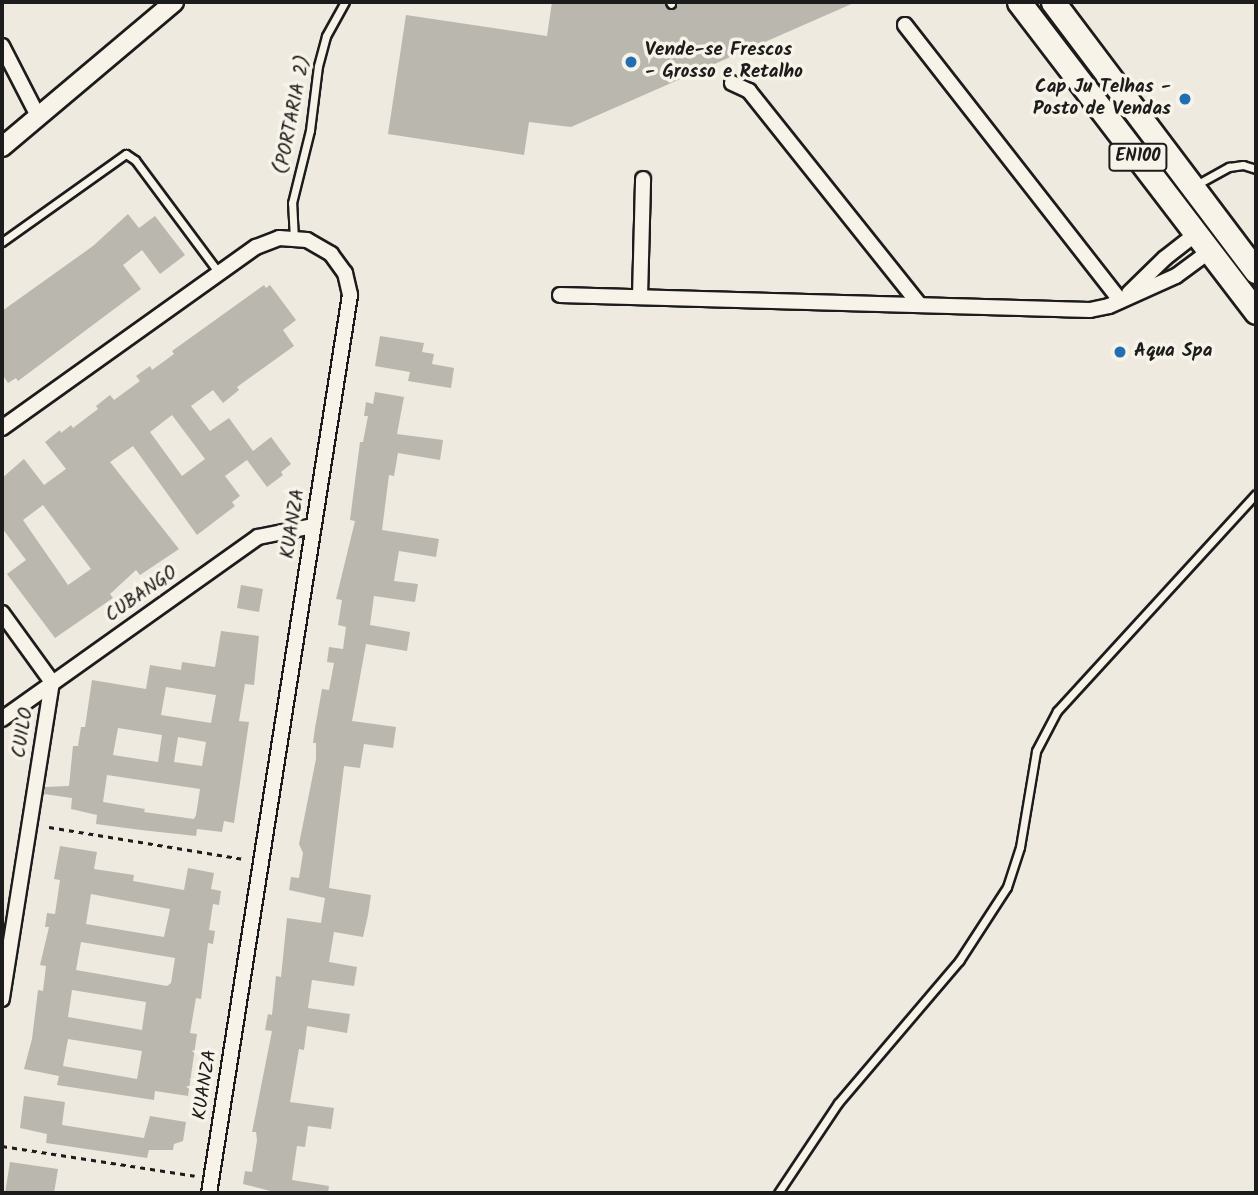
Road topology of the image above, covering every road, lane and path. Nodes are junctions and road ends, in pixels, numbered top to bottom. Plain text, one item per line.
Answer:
1 (174, 2) edge
2 (345, 2) edge
3 (1019, 2) edge
4 (1053, 2) edge
5 (905, 25) dead end
6 (2, 46) edge
7 (732, 83) dead end
8 (37, 114) junction
9 (2, 147) edge
10 (1256, 169) edge
11 (643, 179) dead end
12 (1193, 188) junction
13 (294, 239) junction
14 (2, 242) edge
15 (1204, 242) junction
16 (1256, 271) edge
17 (219, 273) junction
18 (560, 295) dead end
19 (640, 297) junction
20 (1121, 301) junction
21 (919, 304) junction
22 (1256, 312) edge
23 (2, 428) edge
24 (1256, 494) edge
25 (313, 526) junction
26 (2, 613) edge
27 (52, 682) junction
28 (2, 719) edge
29 (49, 827) dead end
30 (245, 859) dead end
31 (2, 999) edge
32 (2, 1146) edge
33 (195, 1176) dead end
34 (209, 1193) edge
35 (778, 1193) edge

1 - 8 street
2 - 13 lane, (PORTARIA 2)
3 - 15 highway, EN100
4 - 12 highway, EN100
5 - 20 street
6 - 8 street
7 - 21 street
8 - 9 street
10 - 12 lane
11 - 19 street
12 - 16 highway, EN100
13 - 17 street
13 - 25 street, KUANZA
14 - 17 lane
15 - 20 street
15 - 20 street
15 - 22 highway, EN100
17 - 23 street
18 - 19 street
19 - 21 street
20 - 21 street
24 - 35 lane
25 - 27 street, CUBANGO
25 - 34 street, KUANZA
26 - 27 street
27 - 28 street, CUBANGO
27 - 31 street, CUILO
29 - 30 path
32 - 33 path

